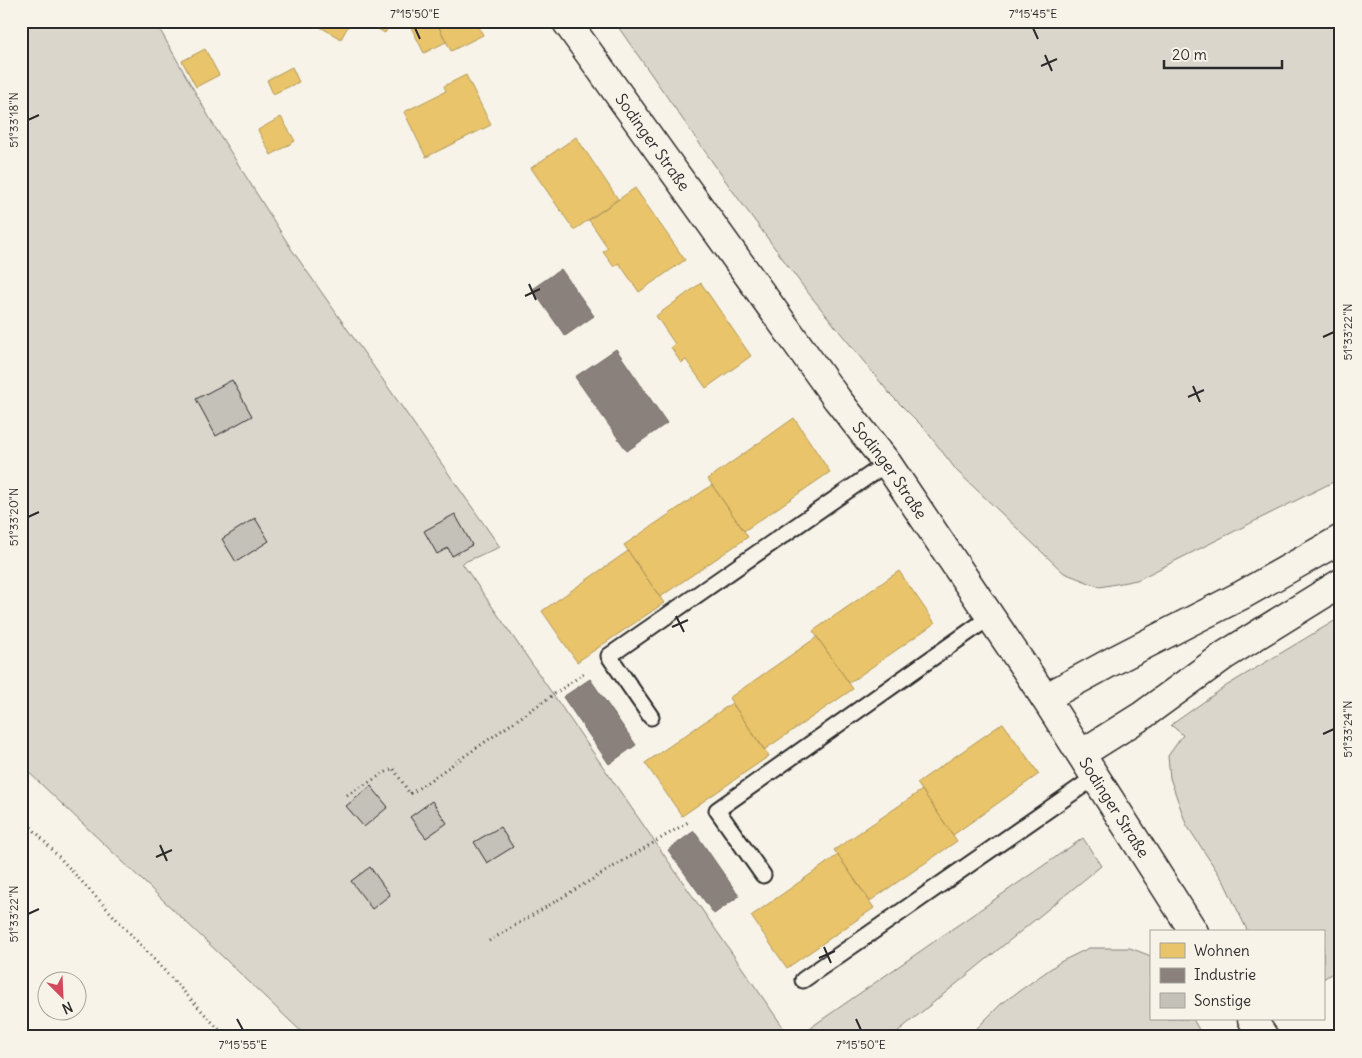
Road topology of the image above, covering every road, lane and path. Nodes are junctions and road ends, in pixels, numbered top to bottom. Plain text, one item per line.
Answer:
1 (566, 21) edge
2 (888, 463) junction
3 (1341, 539) edge
4 (1341, 584) edge
5 (990, 617) junction
6 (609, 656) junction
7 (1045, 698) junction
8 (651, 717) dead end
9 (1088, 766) junction
10 (347, 795) dead end
11 (717, 810) junction
12 (21, 816) edge
13 (763, 875) dead end
14 (1193, 930) edge
15 (489, 941) dead end
16 (803, 980) dead end
17 (1253, 1020) edge
18 (226, 1037) edge
19 (1264, 1037) edge

1 - 2 main road, Sodinger Straße
2 - 5 main road, Sodinger Straße
2 - 6 lane
3 - 7 main road
4 - 9 main road
5 - 7 main road, Sodinger Straße
5 - 11 lane
6 - 8 lane
6 - 10 path
7 - 9 main road, Sodinger Straße
9 - 14 main road, Sodinger Straße
9 - 16 lane
11 - 13 lane
11 - 15 path
12 - 18 path
17 - 19 main road

